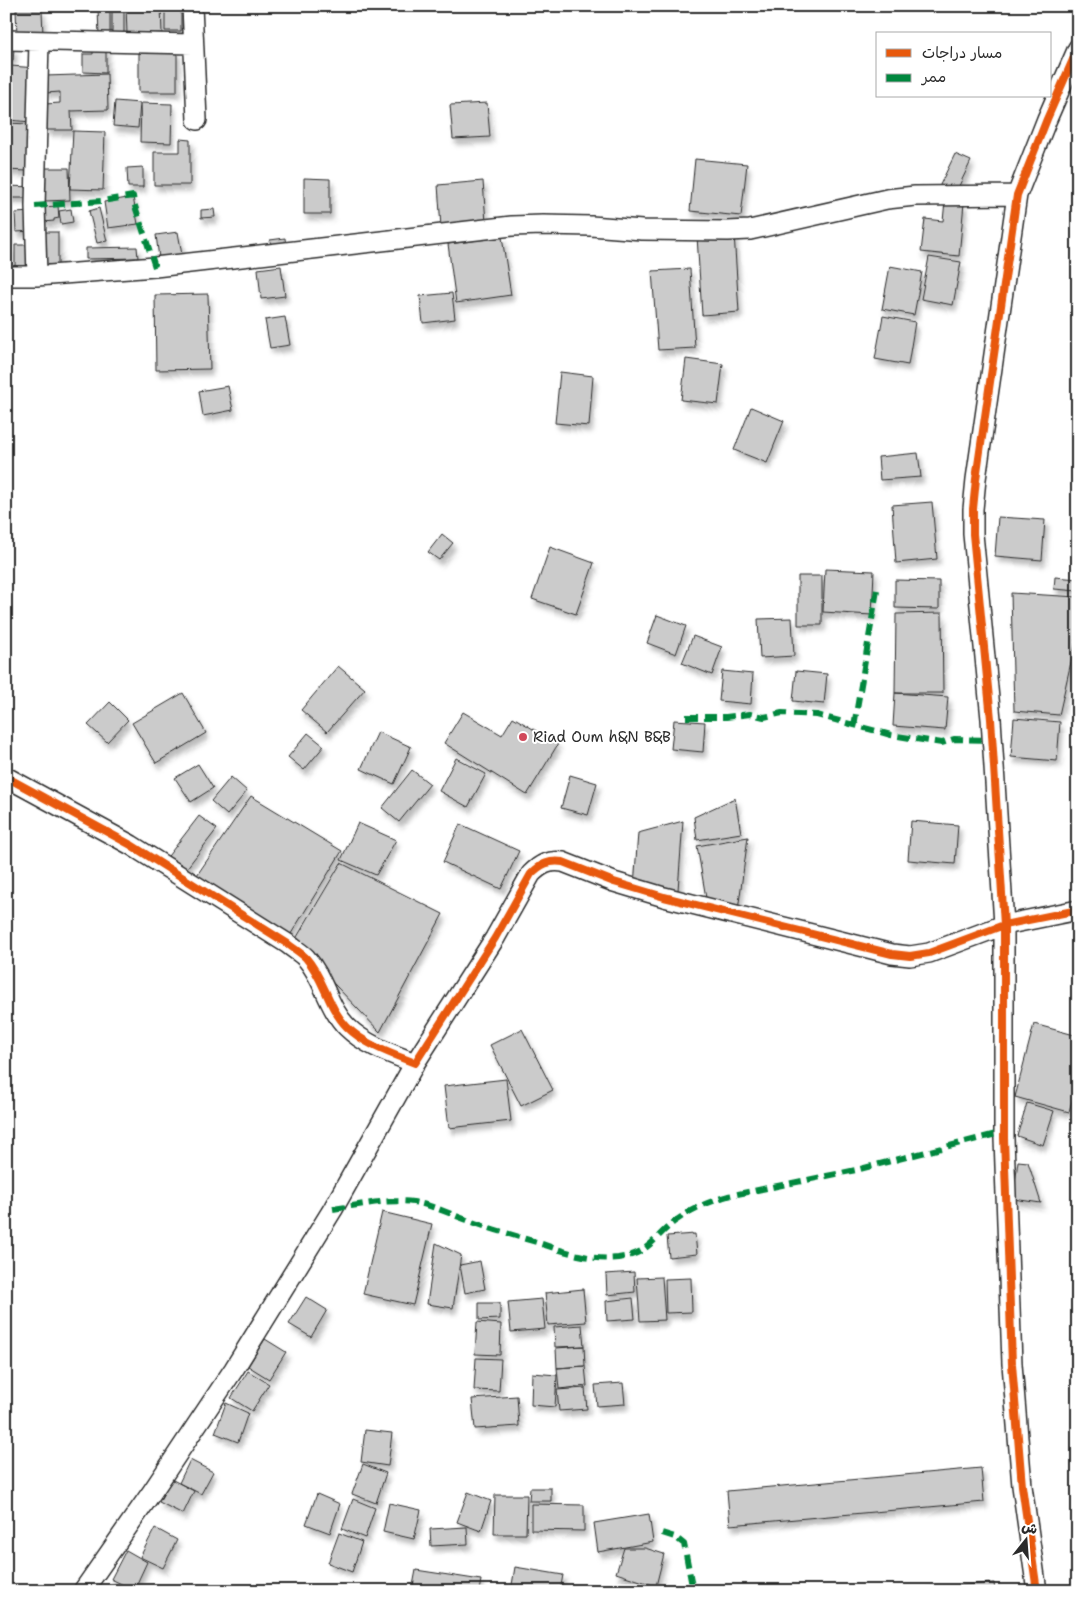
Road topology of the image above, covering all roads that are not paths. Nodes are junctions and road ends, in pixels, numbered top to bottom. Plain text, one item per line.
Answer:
1 (192, 6) edge
2 (6, 40) edge
3 (39, 41) junction
4 (193, 44) junction
5 (1078, 48) edge
6 (197, 120) dead end
7 (1017, 195) junction
8 (6, 276) edge
9 (37, 276) junction
10 (6, 777) edge
11 (1078, 910) edge
12 (1004, 926) junction
13 (414, 1063) junction
14 (83, 1591) edge
15 (1038, 1591) edge

1 - 4 street
2 - 3 street
3 - 4 street
3 - 9 street
4 - 6 street
5 - 7 street
7 - 9 street
7 - 12 street
8 - 9 street
10 - 13 street
11 - 12 street
12 - 13 street
12 - 15 street
13 - 14 street

